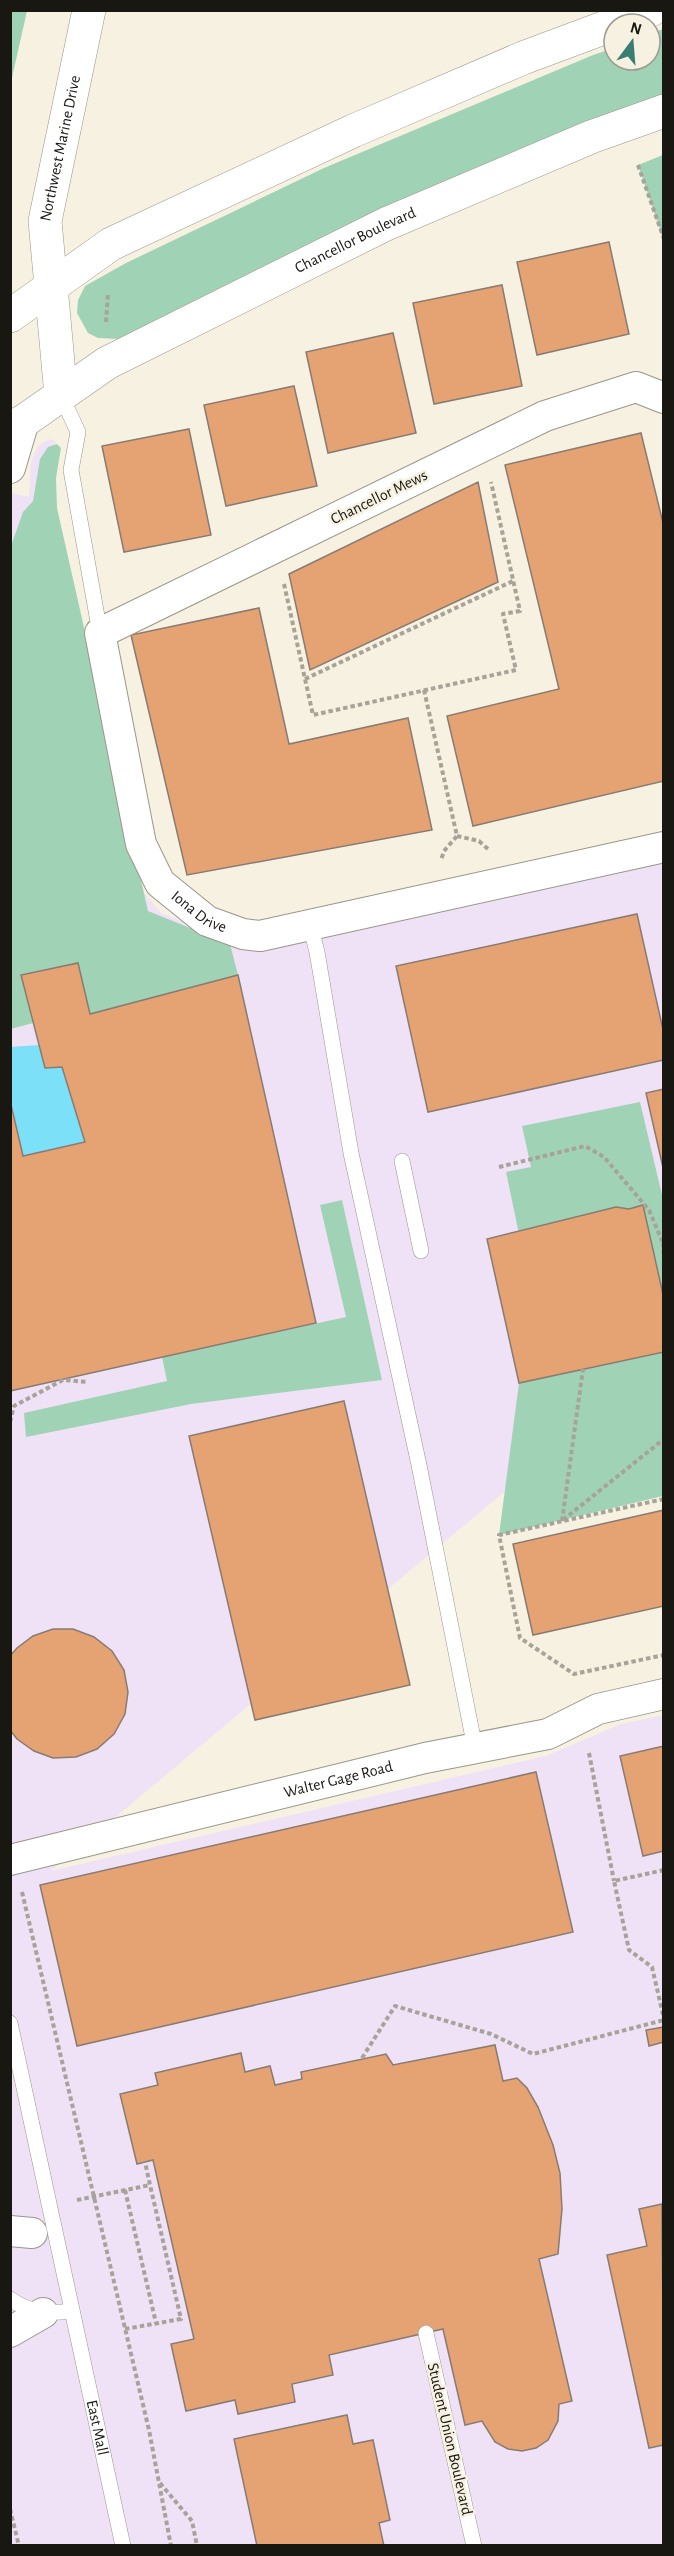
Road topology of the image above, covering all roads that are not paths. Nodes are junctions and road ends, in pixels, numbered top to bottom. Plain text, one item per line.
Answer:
1 (89, 10) edge
2 (602, 28) edge
3 (663, 111) edge
4 (50, 287) junction
5 (10, 316) edge
6 (61, 395) junction
7 (663, 398) edge
8 (17, 424) edge
9 (10, 468) edge
10 (100, 633) junction
11 (663, 847) edge
12 (310, 925) junction
13 (402, 1161) dead end
14 (421, 1251) dead end
15 (663, 1695) edge
16 (475, 1748) junction
17 (16, 1873) edge
18 (10, 2023) edge
19 (27, 2234) edge
20 (10, 2299) edge
21 (72, 2311) junction
22 (43, 2313) junction
23 (10, 2332) edge
24 (426, 2333) dead end
25 (123, 2546) edge
26 (474, 2546) edge

1 - 4 street, Northwest Marine Drive
2 - 4 street
3 - 6 street, Chancellor Boulevard
4 - 5 street
4 - 6 street, Northwest Marine Drive
6 - 8 street
6 - 10 lane, Iona Drive
7 - 10 street, Chancellor Mews
8 - 9 street
10 - 12 street, Iona Drive
11 - 12 street, Iona Drive
12 - 16 lane
13 - 14 lane
15 - 16 street, Walter Gage Road
16 - 17 street, Walter Gage Road
18 - 19 lane, East Mall
19 - 21 lane, East Mall
20 - 22 lane
21 - 22 lane
21 - 25 lane, East Mall
22 - 23 street
24 - 26 lane, Student Union Boulevard

